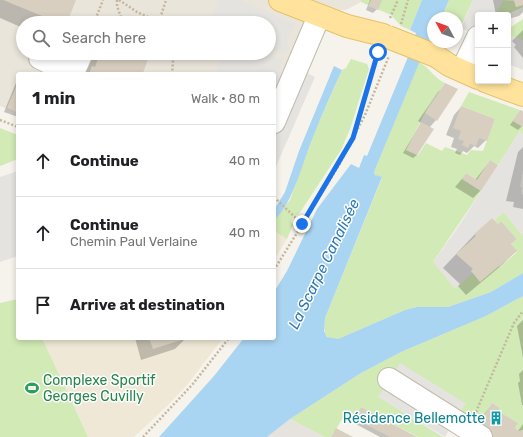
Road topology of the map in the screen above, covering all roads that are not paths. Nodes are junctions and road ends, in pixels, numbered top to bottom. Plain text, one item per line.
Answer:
1 (280, 0) edge
2 (313, 8) edge
3 (477, 48) edge
4 (44, 60) edge
5 (79, 60) edge
6 (474, 69) edge
7 (71, 72) edge
8 (73, 72) edge
9 (511, 78) edge
10 (523, 82) edge
11 (492, 84) edge
12 (523, 95) edge
13 (276, 116) edge
14 (389, 379) dead end
15 (474, 433) edge

1 - 2 main road
2 - 6 main road, bridge
2 - 13 lane
3 - 6 lane
4 - 7 lane
5 - 8 lane
9 - 10 main road
11 - 12 main road
14 - 15 lane

